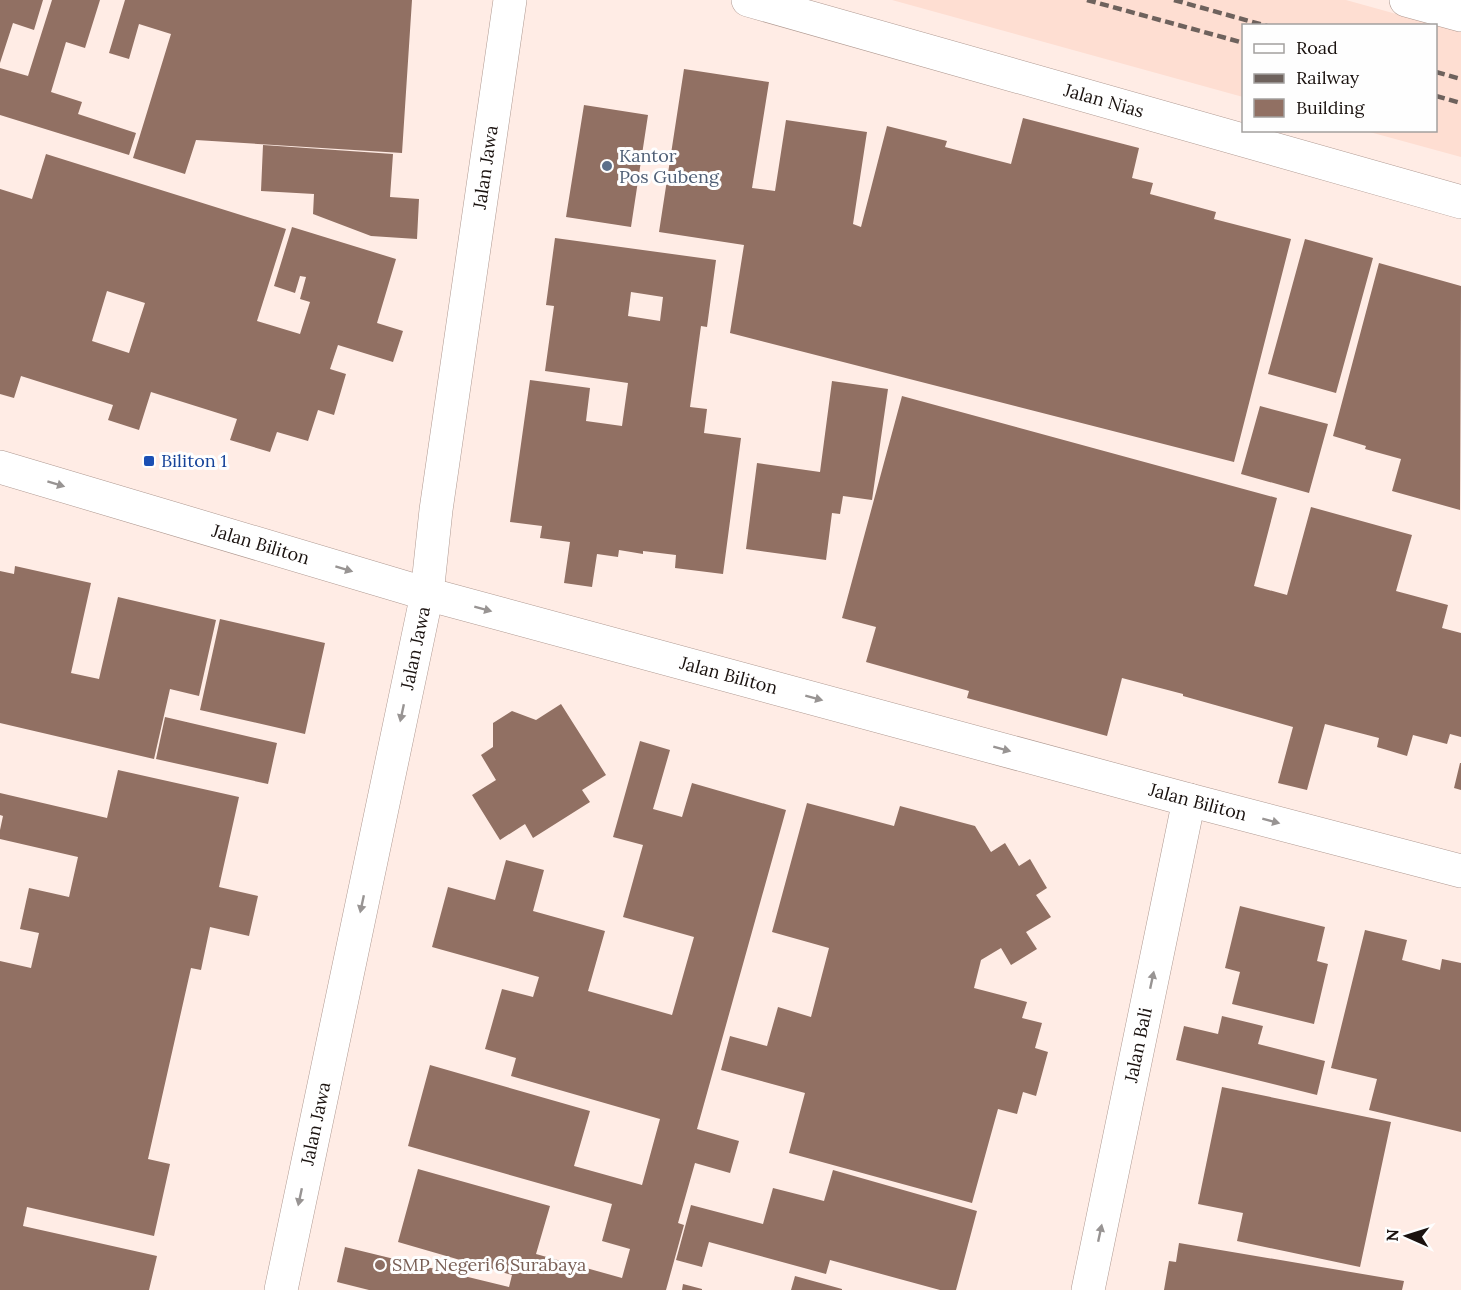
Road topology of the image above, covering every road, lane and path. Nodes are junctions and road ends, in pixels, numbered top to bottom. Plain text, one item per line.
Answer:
1 (510, 0) edge
2 (748, 0) edge
3 (1406, 0) edge
4 (1461, 15) edge
5 (1461, 202) edge
6 (0, 467) edge
7 (427, 594) junction
8 (1190, 800) junction
9 (1461, 871) edge
10 (280, 1290) edge
11 (1088, 1290) edge

1 - 7 main road, Jalan Jawa
2 - 5 main road, Jalan Nias
3 - 4 main road
6 -> 7 main road, Jalan Biliton
7 -> 8 main road, Jalan Biliton
7 -> 10 main road, Jalan Jawa
8 -> 9 main road, Jalan Biliton
11 -> 8 main road, Jalan Bali

